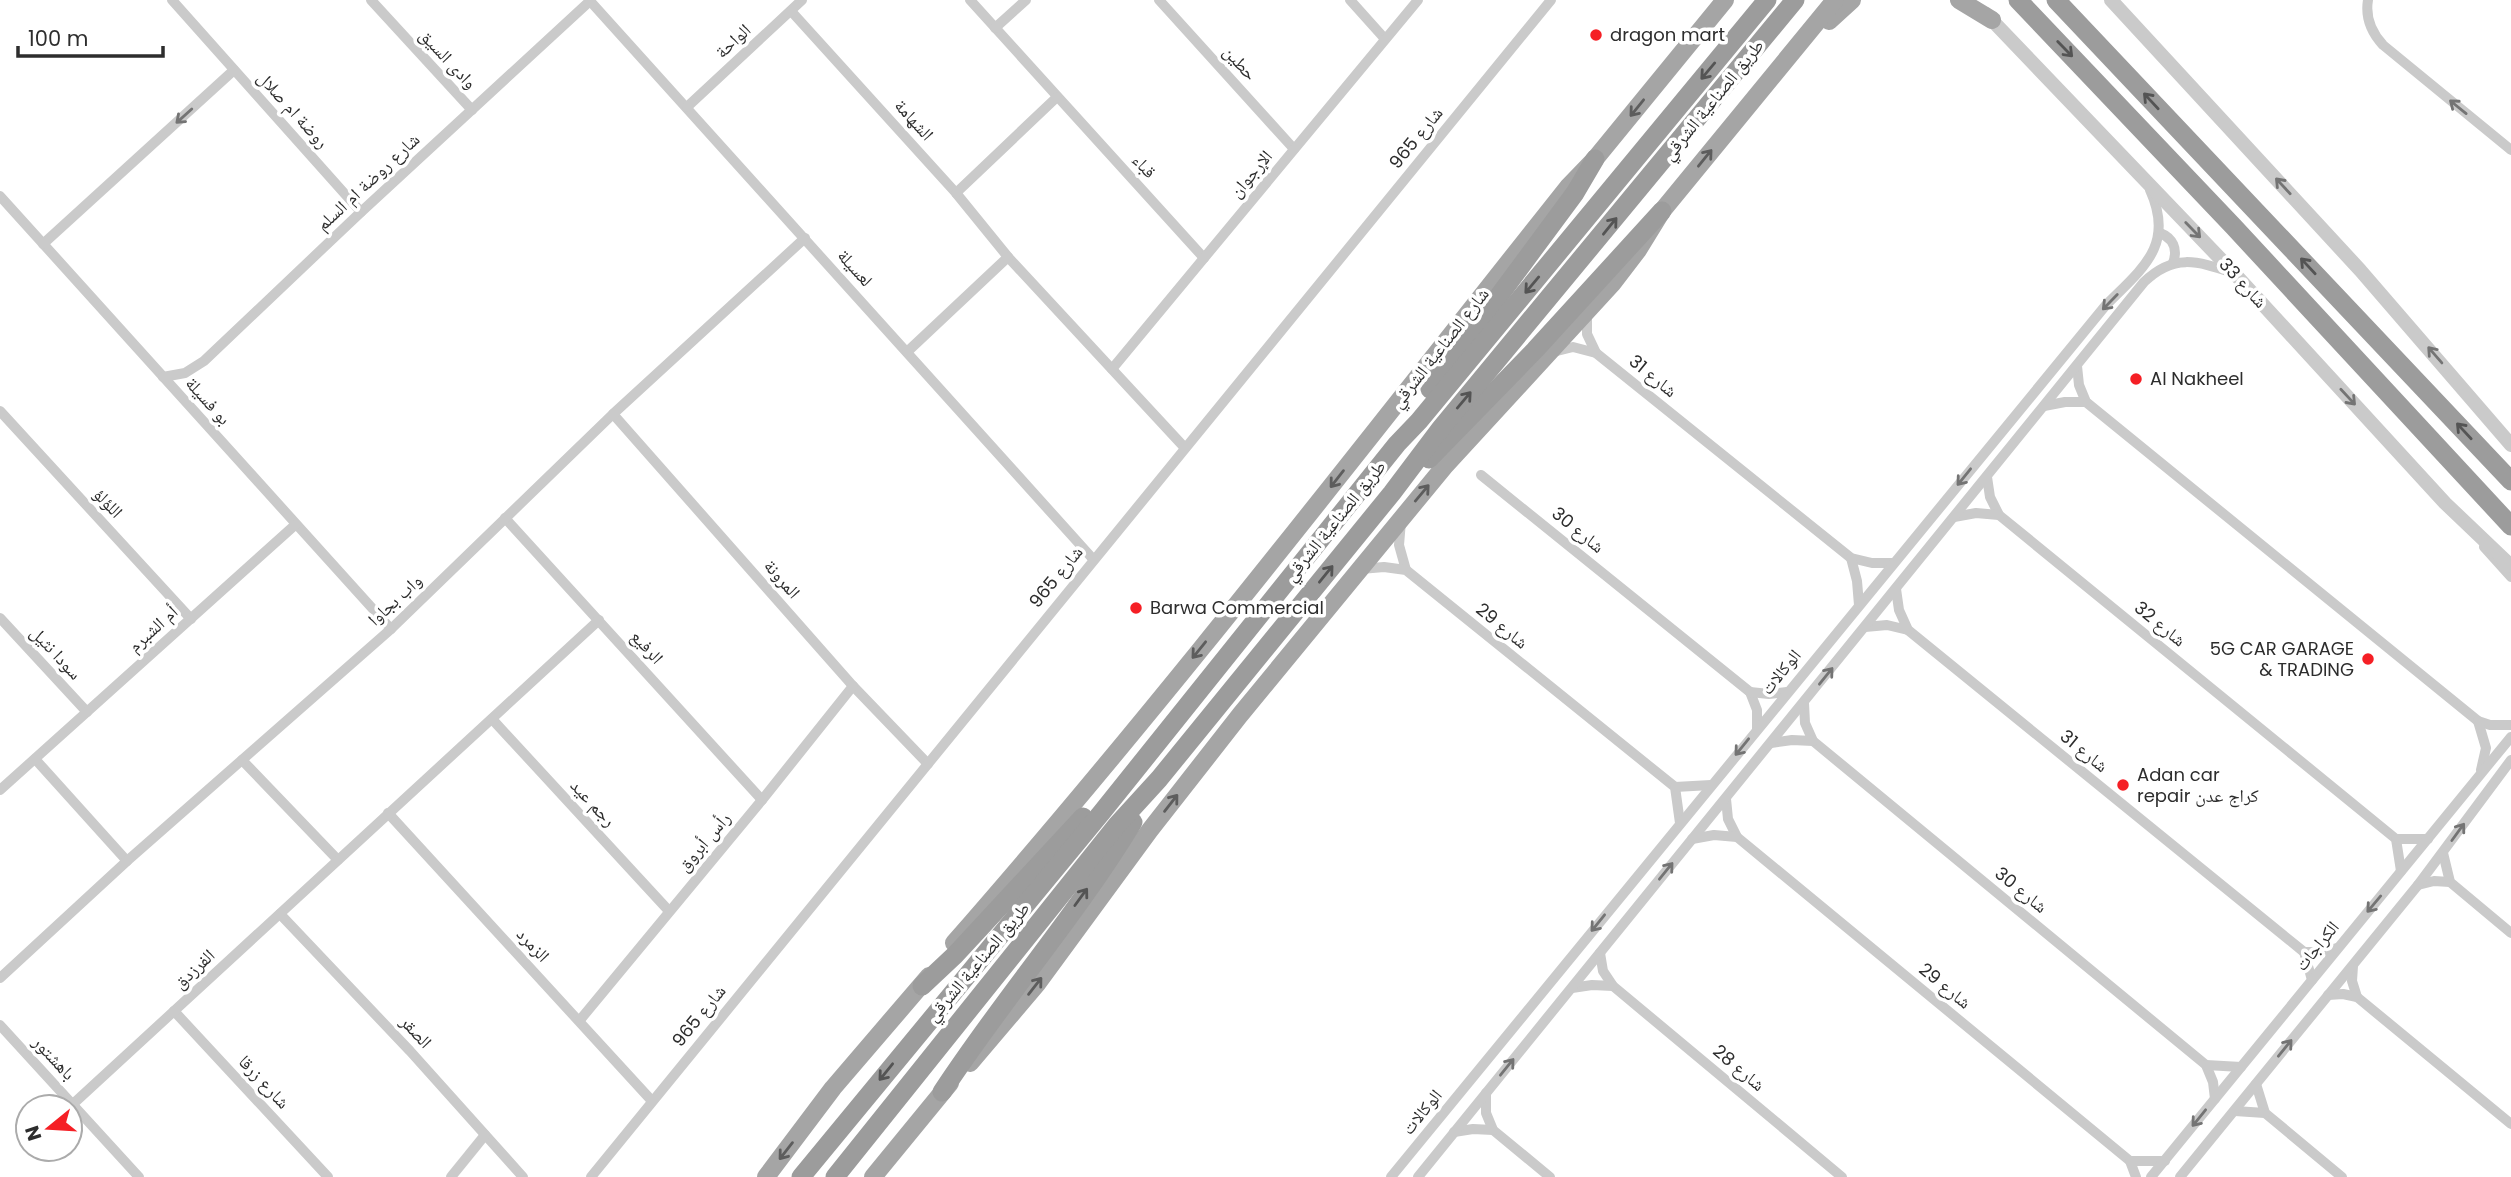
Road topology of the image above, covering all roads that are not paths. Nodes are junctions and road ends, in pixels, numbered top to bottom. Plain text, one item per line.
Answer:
1 (173, 0) edge
2 (591, 0) edge
3 (803, 0) edge
4 (970, 0) edge
5 (1026, 0) edge
6 (1159, 0) edge
7 (1350, 0) edge
8 (1418, 0) edge
9 (1550, 0) edge
10 (1725, 0) edge
11 (1767, 0) edge
12 (1795, 0) edge
13 (1821, 0) edge
14 (1835, 0) edge
15 (1852, 0) edge
16 (1959, 0) edge
17 (1973, 0) edge
18 (2018, 0) edge
19 (2056, 0) edge
20 (2111, 0) edge
21 (2368, 0) edge
22 (376, 2) edge
23 (791, 11) junction
24 (1992, 20) junction
25 (995, 28) junction
26 (1385, 39) junction
27 (234, 70) junction
28 (1773, 75) junction
29 (1057, 97) junction
30 (687, 107) junction
31 (472, 110) junction
32 (1294, 149) junction
33 (2511, 150) edge
34 (1595, 159) junction
35 (2146, 181) junction
36 (957, 192) junction
37 (0, 196) edge
38 (1662, 211) junction
39 (361, 212) junction
40 (2160, 233) junction
41 (804, 238) junction
42 (43, 244) junction
43 (1008, 257) junction
44 (1204, 258) junction
45 (2173, 263) junction
46 (2234, 273) junction
47 (1587, 312) junction
48 (907, 352) junction
49 (1550, 353) junction
50 (1597, 353) junction
51 (2077, 366) junction
52 (1112, 369) junction
53 (163, 377) junction
54 (2087, 402) junction
55 (2044, 406) junction
56 (0, 411) edge
57 (613, 414) junction
58 (1397, 444) junction
59 (2511, 444) edge
60 (1185, 448) junction
61 (1481, 475) dead end
62 (1987, 477) junction
63 (2511, 481) edge
64 (1392, 494) junction
65 (1999, 515) junction
66 (1954, 517) junction
67 (506, 518) junction
68 (1401, 518) junction
69 (295, 525) junction
70 (2511, 526) edge
71 (2480, 538) junction
72 (1289, 540) joint
73 (1851, 558) junction
74 (1093, 559) junction
75 (1894, 563) junction
76 (2511, 566) edge
77 (1361, 569) junction
78 (1406, 570) junction
79 (2511, 577) edge
80 (1896, 589) junction
81 (1859, 605) junction
82 (0, 618) edge
83 (191, 619) junction
84 (599, 620) junction
85 (1865, 627) junction
86 (391, 629) junction
87 (1908, 630) junction
88 (853, 686) junction
89 (1751, 692) junction
90 (1787, 692) junction
91 (1804, 703) junction
92 (87, 712) junction
93 (492, 719) junction
94 (2479, 721) junction
95 (2511, 726) edge
96 (1756, 729) junction
97 (2511, 737) edge
98 (1813, 741) junction
99 (1771, 743) junction
100 (35, 759) junction
101 (242, 760) junction
102 (2511, 760) edge
103 (1140, 763) junction
104 (928, 764) junction
105 (2479, 776) junction
106 (1159, 779) junction
107 (1711, 785) junction
108 (1675, 788) junction
109 (0, 790) edge
110 (1726, 799) junction
111 (762, 800) junction
112 (388, 813) junction
113 (1680, 823) junction
114 (1737, 837) junction
115 (1692, 839) junction
116 (2396, 839) junction
117 (2428, 839) junction
118 (2443, 852) junction
119 (338, 860) junction
120 (127, 861) junction
121 (2401, 871) junction
122 (2450, 882) junction
123 (2418, 885) junction
124 (669, 911) junction
125 (280, 914) junction
126 (2511, 933) edge
127 (2337, 948) junction
128 (2304, 951) junction
129 (1600, 953) junction
130 (2353, 965) junction
131 (0, 978) edge
132 (2312, 980) junction
133 (922, 986) junction
134 (1613, 986) junction
135 (1572, 988) junction
136 (2328, 995) junction
137 (2357, 997) junction
138 (174, 1012) junction
139 (580, 1020) junction
140 (0, 1025) edge
141 (2206, 1065) junction
142 (2241, 1067) junction
143 (2256, 1084) junction
144 (942, 1092) junction
145 (63, 1093) edge
146 (1486, 1093) junction
147 (84, 1094) edge
148 (2215, 1099) junction
149 (652, 1101) junction
150 (2235, 1111) junction
151 (2265, 1113) junction
152 (84, 1116) edge
153 (2511, 1124) edge
154 (1493, 1130) junction
155 (1454, 1132) junction
156 (485, 1135) junction
157 (2165, 1160) junction
158 (2130, 1161) junction
159 (139, 1177) edge
160 (328, 1177) edge
161 (451, 1177) edge
162 (523, 1177) edge
163 (591, 1177) edge
164 (766, 1177) edge
165 (802, 1177) edge
166 (835, 1177) edge
167 (873, 1177) edge
168 (1391, 1177) edge
169 (1418, 1177) edge
170 (1550, 1177) edge
171 (1842, 1177) edge
172 (2136, 1177) edge
173 (2151, 1177) edge
174 (2180, 1177) edge
175 (2342, 1177) edge

1 - 27 street, روضة ام صلال
2 - 30 street, لعسيلة
2 - 31 street, شارع روضة ام السلم
3 - 23 street, الواحة
4 - 25 street, قباء
5 - 25 street
6 - 32 street, حطين
7 - 26 street
8 - 26 street, الإرجوان
9 - 60 street, شارع 965
10 -> 34 main road
11 -> 58 highway, طريق الصناعية الشرقي
64 -> 12 highway, طريق الصناعية الشرقي
13 - 28 main road
14 - 28 main road
15 - 28 main road
16 - 24 main road
17 - 24 street, شارع 33
18 -> 70 highway, شارع 33
63 -> 19 highway
59 -> 20 street
33 -> 21 street
22 - 31 street, وادى السيق
23 - 30 street, الواحة
23 - 36 street, الشهامة
24 - 35 street, شارع 33
25 - 29 street, قباء
26 - 32 street, الإرجوان
27 - 39 street, روضة ام صلال
27 -> 42 street
38 -> 28 main road, طريق الصناعية الشرقي
29 - 36 street
29 - 44 street, قباء
30 - 41 street, لعسيلة
31 - 39 street, شارع روضة ام السلم
32 - 44 street, الإرجوان
34 - 58 highway
34 -> 72 main road, شارع الصناعية الشرقي
35 - 40 street
35 -> 46 street, شارع 33
36 - 43 street, الشهامة
37 - 42 street, بو فسيلة
38 - 47 main road, طريق الصناعية الشرقي
38 - 64 highway
39 - 53 street, شارع روضة ام السلم
40 - 45 street
40 -> 75 street, الوكالات
41 - 48 street, لعسيلة
41 - 57 street, واب بجاوا
42 - 53 street, بو فسيلة
43 - 48 street
43 - 52 street, الشهامة
44 - 52 street, الإرجوان
45 - 46 street
45 - 51 street
46 -> 71 street, شارع 33
47 - 49 main road, طريق الصناعية الشرقي
47 - 50 street
48 - 74 street, لعسيلة
49 - 50 street
68 -> 49 main road, طريق الصناعية الشرقي
50 - 73 street, شارع 31
51 - 54 street
51 - 55 street
52 - 60 street, الشهامة
53 - 69 street, بو فسيلة
54 - 55 street
54 - 94 street
55 - 62 street
56 - 83 street, اللؤلؤ
57 - 67 street, واب بجاوا
57 - 88 street, المرونة
58 - 103 highway, طريق الصناعية الشرقي
60 - 74 street, شارع 965
61 - 89 street, شارع 30
62 - 65 street
62 - 66 street
106 -> 64 highway, طريق الصناعية الشرقي
65 - 66 street
65 - 116 street, شارع 32
66 - 80 street
67 - 84 street, الرفيع
67 - 86 street, واب بجاوا
68 - 77 main road, طريق الصناعية الشرقي
68 - 78 street
69 - 83 street, أم الشبرم
69 - 86 street, بو فسيلة
71 - 76 street, شارع 33
71 - 79 street
72 -> 133 main road, طريق الصناعية الشرقي
73 - 75 street, شارع 31
73 - 81 street
74 - 104 street, شارع 965
75 - 81 street, الوكالات
77 - 78 street
144 -> 77 main road, طريق الصناعية الشرقي
78 - 108 street, شارع 29
80 - 85 street
80 - 87 street
81 - 90 street, الوكالات
82 - 92 street, سودا نثيل
83 - 92 street, أم الشبرم
84 - 93 street, الفرزدق
84 - 111 street, الرفيع
85 - 87 street
91 -> 85 street
86 - 101 street, واب بجاوا
87 - 128 street, شارع 31
88 - 104 street, المرونة
88 - 111 street, رأس أبروق
89 - 90 street
89 - 96 street
90 - 96 street, الوكالات
91 - 98 street
91 - 99 street
92 - 100 street, أم الشبرم
93 - 112 street, الفرزدق
93 - 124 street, رجم عيد
94 - 95 street
94 - 105 street
96 -> 107 street, الوكالات
97 - 105 street, الكراجات
98 - 99 street
98 - 141 street, شارع 30
99 - 110 street
100 - 109 street, أم الشبرم
100 - 120 street
101 - 119 street
101 - 120 street, واب بجاوا
118 -> 102 street
103 - 133 highway
103 -> 165 highway, طريق الصناعية الشرقي
104 - 149 street, شارع 965
105 - 117 street, الكراجات
144 -> 106 highway
106 - 166 highway, طريق الصناعية الشرقي
107 - 108 street
107 - 113 street, الوكالات
108 - 113 street
110 - 114 street
110 - 115 street
111 - 124 street, رأس أبروق
112 - 119 street, الفرزدق
112 - 139 street, الزمرد
113 -> 168 street, الوكالات
114 - 115 street
114 - 158 street, شارع 29
129 -> 115 street
116 - 117 street
116 - 121 street
117 - 121 street, الكراجات
118 - 122 street
118 - 123 street
119 - 125 street, الفرزدق
120 - 131 street, واب بجاوا
121 -> 127 street, الكراجات
122 - 123 street
122 - 126 street
123 - 130 street
124 - 139 street, رأس أبروق
125 - 138 street, الفرزدق
125 - 156 street, الصقر
127 - 128 street
127 - 132 street, الكراجات
128 - 132 street
129 - 134 street, شارع 28
129 - 135 street
130 - 136 street
130 - 137 street
132 - 142 street, الكراجات
133 -> 164 main road, طريق الصناعية الشرقي
134 - 135 street
134 - 171 street, شارع 28
146 -> 135 street
136 - 137 street
143 -> 136 street
137 - 153 street
138 - 147 street, الفرزدق
138 - 160 street, شارع زرقا
139 - 149 street, الزمرد
140 - 145 street, باهشتور
141 - 142 street
141 - 148 street
142 - 148 street, الكراجات
143 - 150 street
143 - 151 street
144 - 167 main road, طريق الصناعية الشرقي
146 - 154 street
146 - 155 street
148 -> 157 street, الكراجات
149 - 163 street, شارع 965
150 - 151 street
150 - 174 street
151 - 175 street
152 - 159 street, باهشتور
154 - 155 street
154 - 170 street
155 - 169 street
156 - 161 street
156 - 162 street, الصقر
157 - 158 street
157 - 173 street, الكراجات
158 - 172 street, شارع 29

